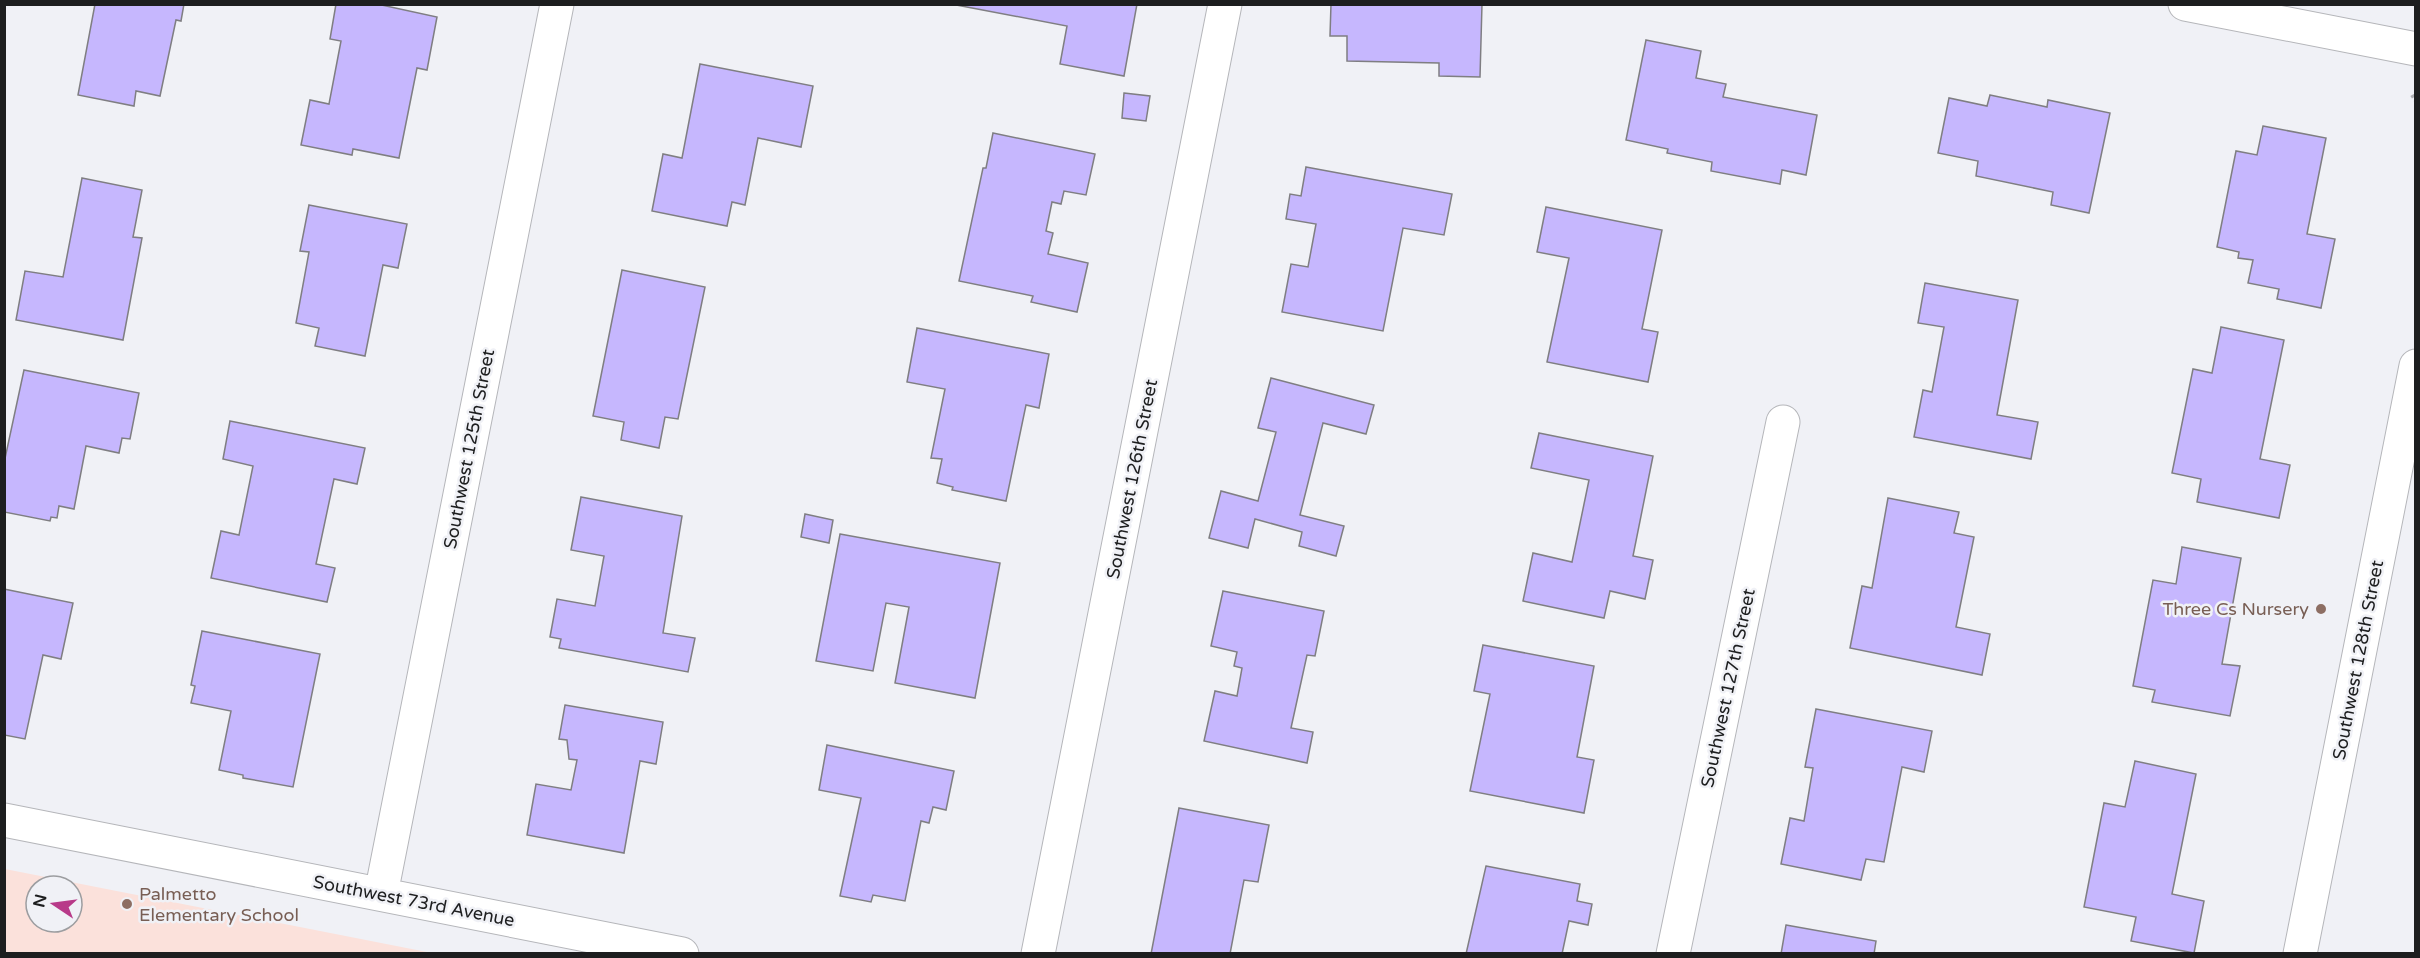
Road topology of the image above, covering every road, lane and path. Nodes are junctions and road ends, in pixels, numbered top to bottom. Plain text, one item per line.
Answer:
1 (557, 4) edge
2 (1225, 4) edge
3 (2185, 4) edge
4 (2415, 49) edge
5 (2412, 95) dead end
6 (2415, 101) edge
7 (2415, 366) edge
8 (1783, 422) dead end
9 (4, 820) edge
10 (381, 894) junction
11 (624, 948) edge
12 (682, 954) edge
13 (1038, 954) edge
14 (1673, 954) edge
15 (2300, 954) edge

1 - 10 street, Southwest 125th Street
2 - 13 street, Southwest 126th Street
3 - 4 street
5 - 6 path
7 - 15 street, Southwest 128th Street
8 - 14 street, Southwest 127th Street
9 - 10 street, Southwest 73rd Avenue
10 - 11 street, Southwest 73rd Avenue
11 - 12 street, Southwest 73rd Avenue

